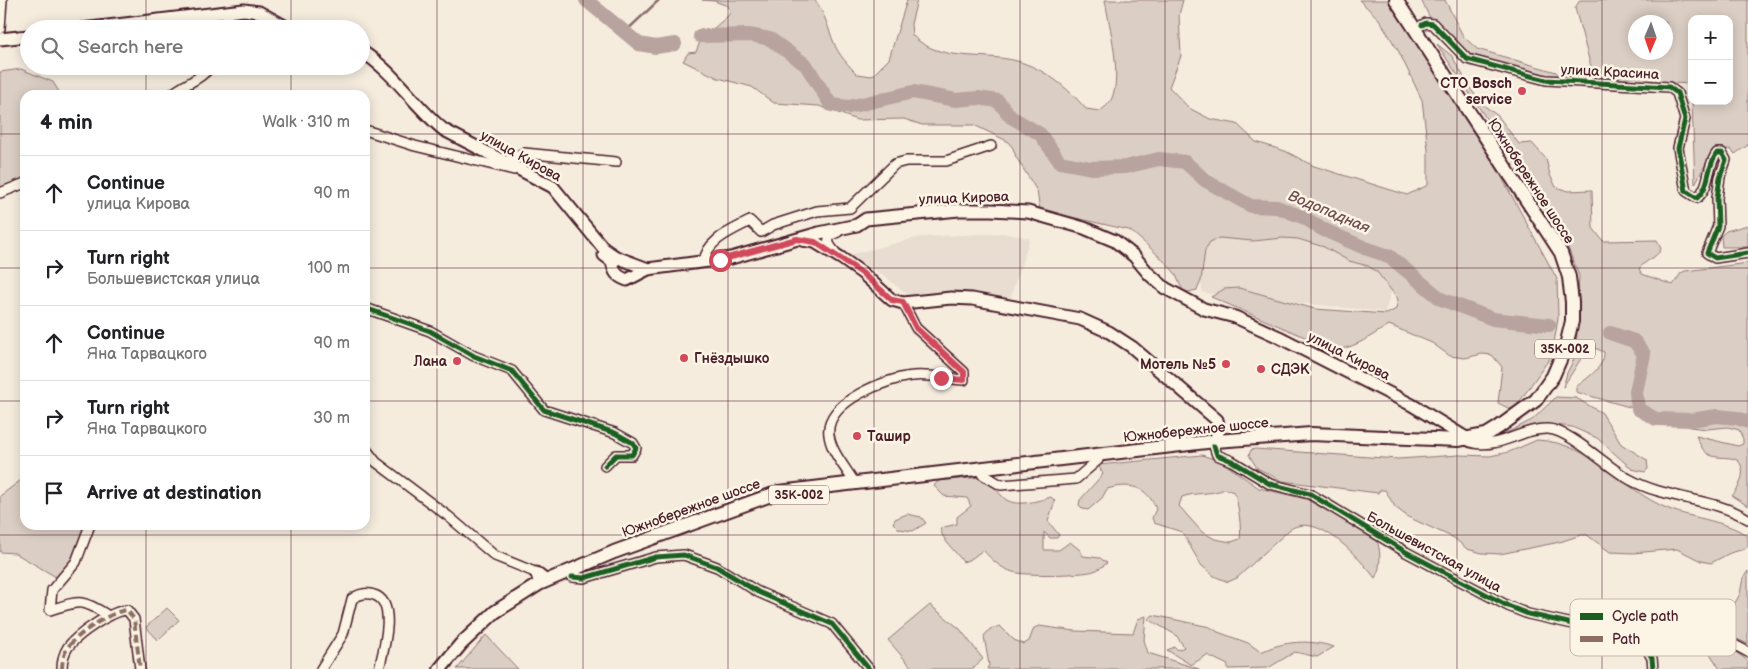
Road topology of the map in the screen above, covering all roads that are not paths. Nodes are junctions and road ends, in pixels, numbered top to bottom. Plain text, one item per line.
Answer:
1 (2, 0) edge
2 (1396, 0) edge
3 (1405, 0) edge
4 (229, 11) junction
5 (156, 20) edge
6 (226, 20) edge
7 (274, 20) edge
8 (1418, 26) junction
9 (0, 29) edge
10 (20, 37) edge
11 (0, 39) edge
12 (370, 59) edge
13 (202, 75) edge
14 (177, 90) edge
15 (370, 132) edge
16 (991, 146) dead end
17 (616, 162) dead end
18 (509, 166) junction
19 (20, 185) edge
20 (0, 193) edge
21 (857, 225) junction
22 (797, 239) junction
23 (1748, 253) edge
24 (841, 258) junction
25 (614, 259) junction
26 (704, 262) junction
27 (648, 269) junction
28 (903, 302) junction
29 (370, 310) edge
30 (1472, 441) junction
31 (1216, 447) junction
32 (370, 454) edge
33 (605, 466) dead end
34 (854, 482) junction
35 (1748, 519) edge
36 (88, 530) edge
37 (538, 577) junction
38 (572, 577) junction
39 (107, 615) junction
40 (1570, 623) edge
41 (1736, 646) edge
42 (1748, 652) edge
43 (1651, 656) edge
44 (62, 669) edge
45 (140, 669) edge
46 (321, 669) edge
47 (379, 669) edge
48 (440, 669) edge
49 (447, 669) edge
50 (869, 669) edge
51 (1653, 669) edge

1 - 9 street
2 - 8 highway, Южнобережное шоссе
3 - 8 highway, Южнобережное шоссе
4 - 5 main road
4 - 6 street
4 - 7 main road
8 - 23 street, улица Красина
8 - 30 highway, Южнобережное шоссе / 35К-002
8 - 30 highway, Южнобережное шоссе / 35К-002
10 - 11 main road
12 - 18 main road, улица Кирова
13 - 14 street
15 - 18 street
16 - 26 street
17 - 18 street
18 - 25 main road, улица Кирова
19 - 20 street
21 - 22 main road, улица Кирова
21 - 24 street
21 - 30 main road, улица Кирова
22 - 24 main road
22 - 26 main road, улица Кирова
24 - 28 main road
25 - 27 main road, улица Кирова
25 - 27 main road, улица Кирова
26 - 27 main road, улица Кирова
28 - 31 main road
28 - 34 street
29 - 33 street
30 - 31 highway, Южнобережное шоссе / 35К-002
30 - 31 highway, Южнобережное шоссе / 35К-002
30 - 35 street
31 - 34 highway, Южнобережное шоссе / 35К-002
31 - 38 highway, Южнобережное шоссе / 35К-002
31 - 40 street, Большевистская улица
32 - 37 street
34 - 37 highway, Южнобережное шоссе / 35К-002
36 - 39 street
37 - 48 highway, Южнобережное шоссе / 35К-002
38 - 49 highway, Южнобережное шоссе / 35К-002
38 - 50 street
39 - 44 street
39 - 45 street
41 - 42 street
43 - 51 street
46 - 47 street

